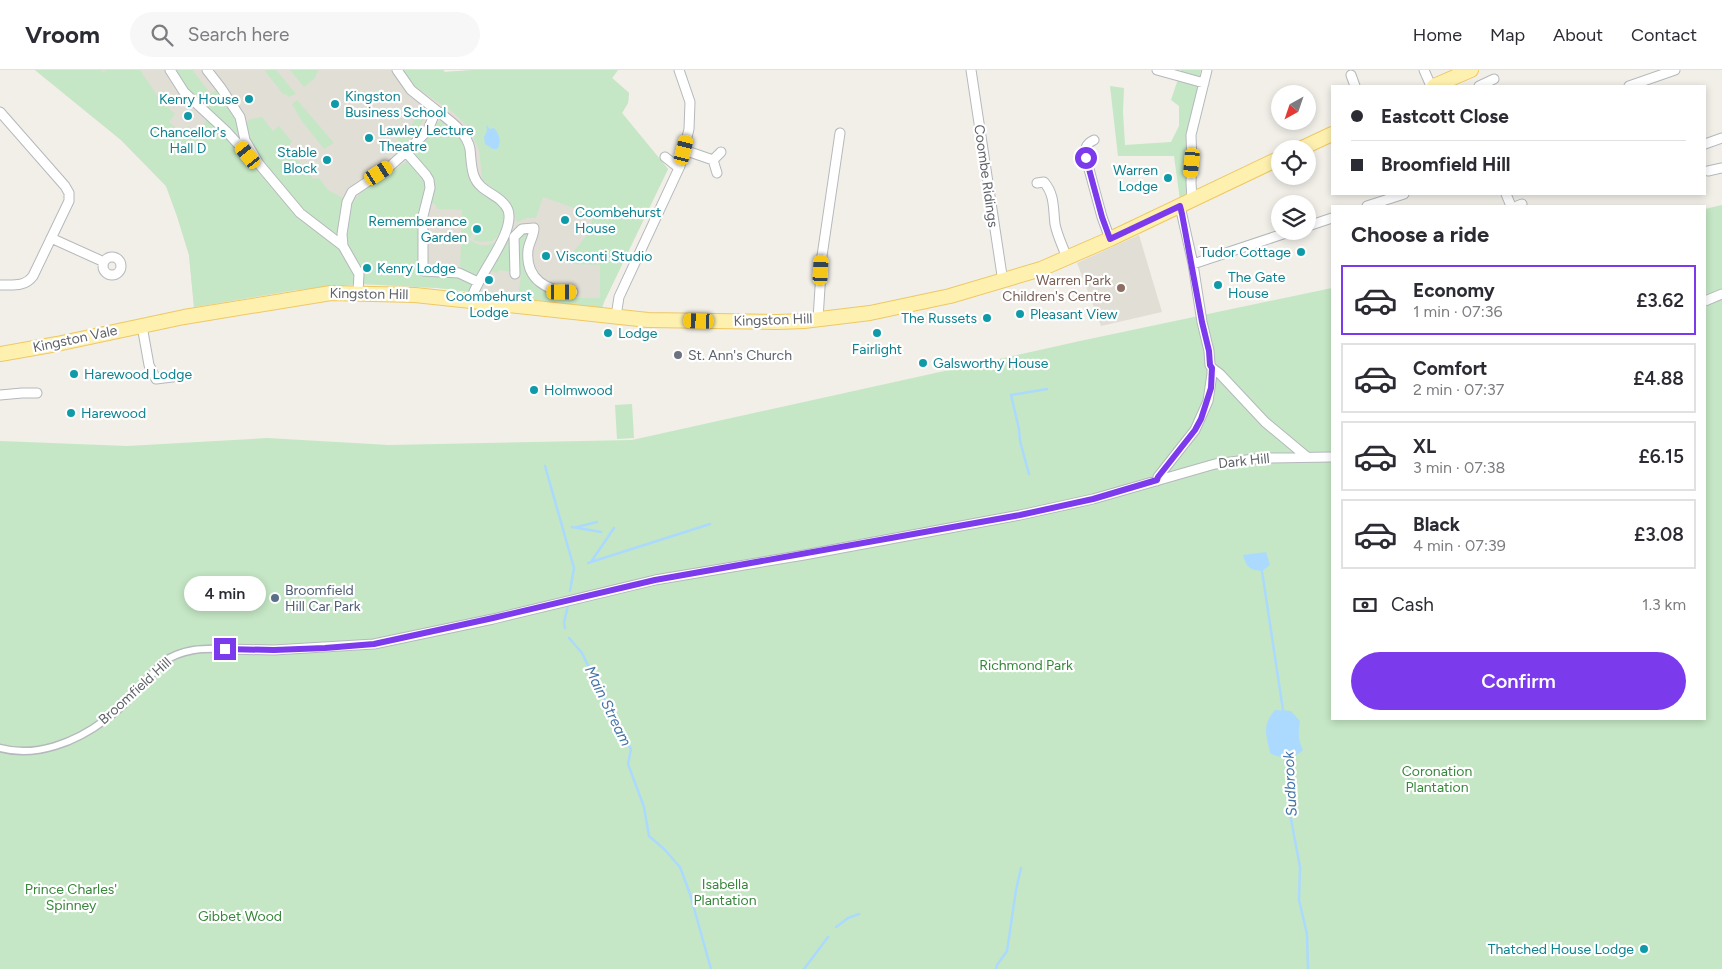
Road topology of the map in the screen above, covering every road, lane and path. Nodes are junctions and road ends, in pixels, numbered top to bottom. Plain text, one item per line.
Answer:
1 (170, 70) edge
2 (207, 70) edge
3 (397, 70) edge
4 (679, 70) edge
5 (971, 70) edge
6 (1157, 70) edge
7 (1207, 70) edge
8 (1424, 70) edge
9 (1470, 70) edge
10 (1674, 70) edge
11 (1351, 75) dead end
12 (1494, 79) dead end
13 (1204, 83) junction
14 (1356, 85) edge
15 (1432, 85) edge
16 (1435, 85) edge
17 (1481, 85) edge
18 (1632, 85) edge
19 (436, 110) junction
20 (0, 112) edge
21 (840, 133) dead end
22 (1331, 134) edge
23 (1722, 138) edge
24 (1094, 140) dead end
25 (1316, 142) edge
26 (1706, 144) edge
27 (684, 150) junction
28 (406, 152) junction
29 (721, 152) dead end
30 (665, 157) dead end
31 (713, 160) junction
32 (1271, 162) edge
33 (259, 164) junction
34 (679, 168) junction
35 (1722, 168) edge
36 (1708, 171) dead end
37 (717, 173) dead end
38 (1037, 184) dead end
39 (1401, 195) edge
40 (1507, 195) edge
41 (1192, 200) junction
42 (1370, 205) edge
43 (1515, 205) edge
44 (1180, 206) junction
45 (1331, 218) edge
46 (1316, 223) edge
47 (509, 237) junction
48 (52, 238) junction
49 (1271, 238) edge
50 (1110, 239) junction
51 (343, 246) junction
52 (1067, 258) junction
53 (104, 262) dead end
54 (1192, 264) junction
55 (515, 274) dead end
56 (478, 282) junction
57 (1003, 282) junction
58 (0, 285) edge
59 (358, 292) junction
60 (573, 292) dead end
61 (1722, 294) edge
62 (471, 300) junction
63 (1706, 300) edge
64 (616, 316) junction
65 (818, 319) junction
66 (145, 325) junction
67 (0, 354) edge
68 (1212, 368) junction
69 (180, 376) dead end
70 (37, 393) dead end
71 (0, 395) edge
72 (1307, 457) junction
73 (1331, 457) edge
74 (1157, 480) junction
75 (225, 649) joint
76 (0, 748) edge

1 - 33 street
2 - 33 street
3 - 19 street
4 - 27 street
5 - 57 street, Coombe Ridings
6 - 13 street
7 - 13 street
8 - 15 street
9 - 16 main road
10 - 18 street
11 - 14 street
12 - 17 street
13 - 41 street
19 - 28 street
19 - 47 street
20 - 48 street
21 - 65 street
22 - 25 main road
23 - 26 street
24 - 50 street
27 - 31 street
27 - 34 street
28 - 51 street
28 - 56 street
29 - 31 street
30 - 34 street
31 - 37 street
32 - 41 main road, Kingston Hill
33 - 51 street
34 - 64 street
35 - 36 street
38 - 52 street
39 - 42 street
40 - 43 street
41 - 44 main road, Kingston Hill
44 - 50 main road, Kingston Hill
44 - 54 street
45 - 46 street
47 - 55 street
47 - 56 street
47 - 60 street
48 - 53 street
48 - 58 street
49 - 54 street
50 - 52 main road, Kingston Hill
51 - 59 street
52 - 57 main road, Kingston Hill
54 - 68 street
56 - 62 street
57 - 65 main road, Kingston Hill
59 - 62 main road, Kingston Hill
59 - 66 main road, Kingston Hill
61 - 63 street
62 - 64 main road, Kingston Hill
64 - 65 main road, Kingston Hill
66 - 67 main road, Kingston Vale
66 - 69 street
68 - 72 street
68 - 74 street
70 - 71 street
72 - 73 street, Dark Hill
72 - 74 street, Dark Hill
74 - 75 street, Broomfield Hill
75 - 76 street, Broomfield Hill

